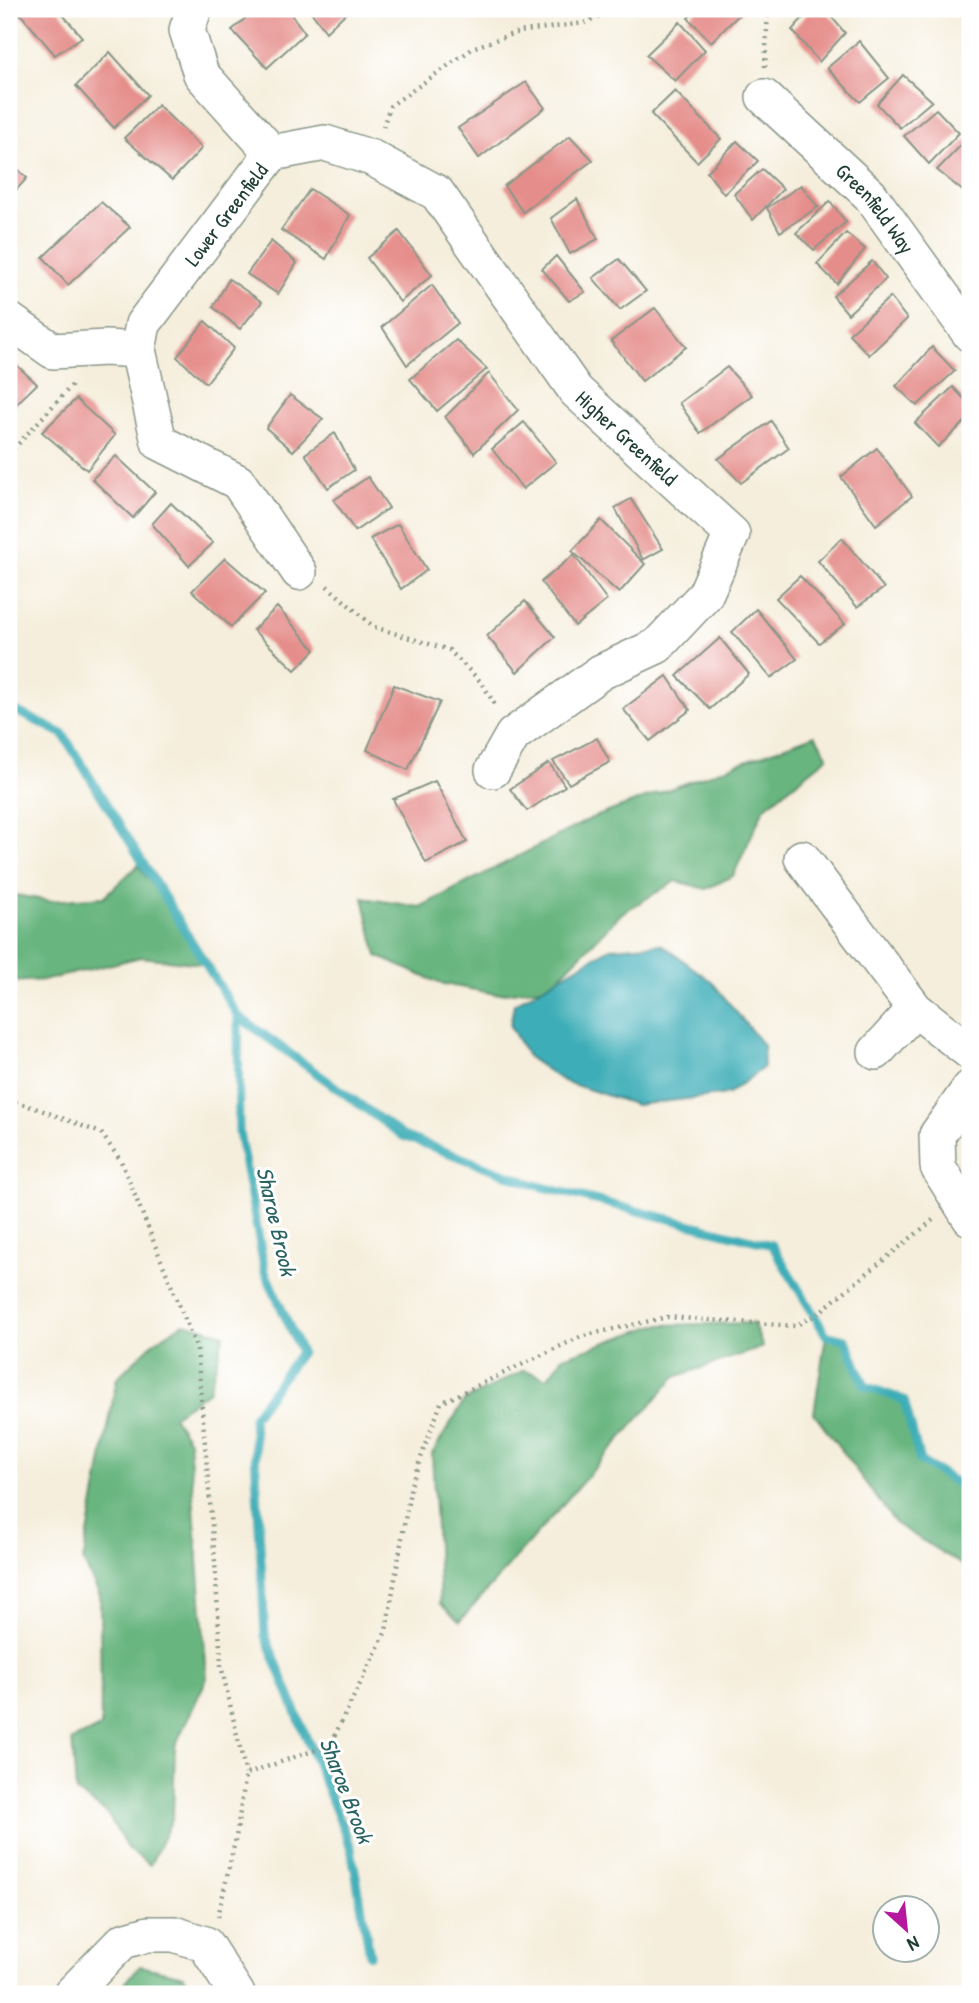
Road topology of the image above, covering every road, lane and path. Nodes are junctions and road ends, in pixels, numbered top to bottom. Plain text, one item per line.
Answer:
1 (194, 9) edge
2 (615, 9) edge
3 (768, 9) edge
4 (764, 97) joint
5 (272, 153) junction
6 (372, 158) junction
7 (9, 320) edge
8 (970, 334) edge
9 (122, 349) junction
10 (9, 454) edge
11 (299, 572) joint
12 (513, 735) junction
13 (493, 770) dead end
14 (802, 858) dead end
15 (915, 1009) junction
16 (876, 1052) dead end
17 (970, 1052) edge
18 (970, 1088) edge
19 (9, 1101) edge
20 (965, 1208) edge
21 (246, 1774) junction
22 (205, 1944) junction
23 (71, 1994) edge
24 (237, 1994) edge

1 - 5 street, Lower Greenfield
2 - 6 path
3 - 4 path
4 - 8 street, Greenfield Way
5 - 6 street, Higher Greenfield
5 - 9 street, Lower Greenfield
6 - 12 street, Higher Greenfield
7 - 9 street
9 - 10 path
9 - 11 street, Lower Greenfield
11 - 12 path
12 - 13 street, Higher Greenfield
14 - 15 street
15 - 16 street
15 - 17 street
18 - 20 street
19 - 21 path
20 - 21 path
21 - 22 path
22 - 23 street
22 - 24 street

